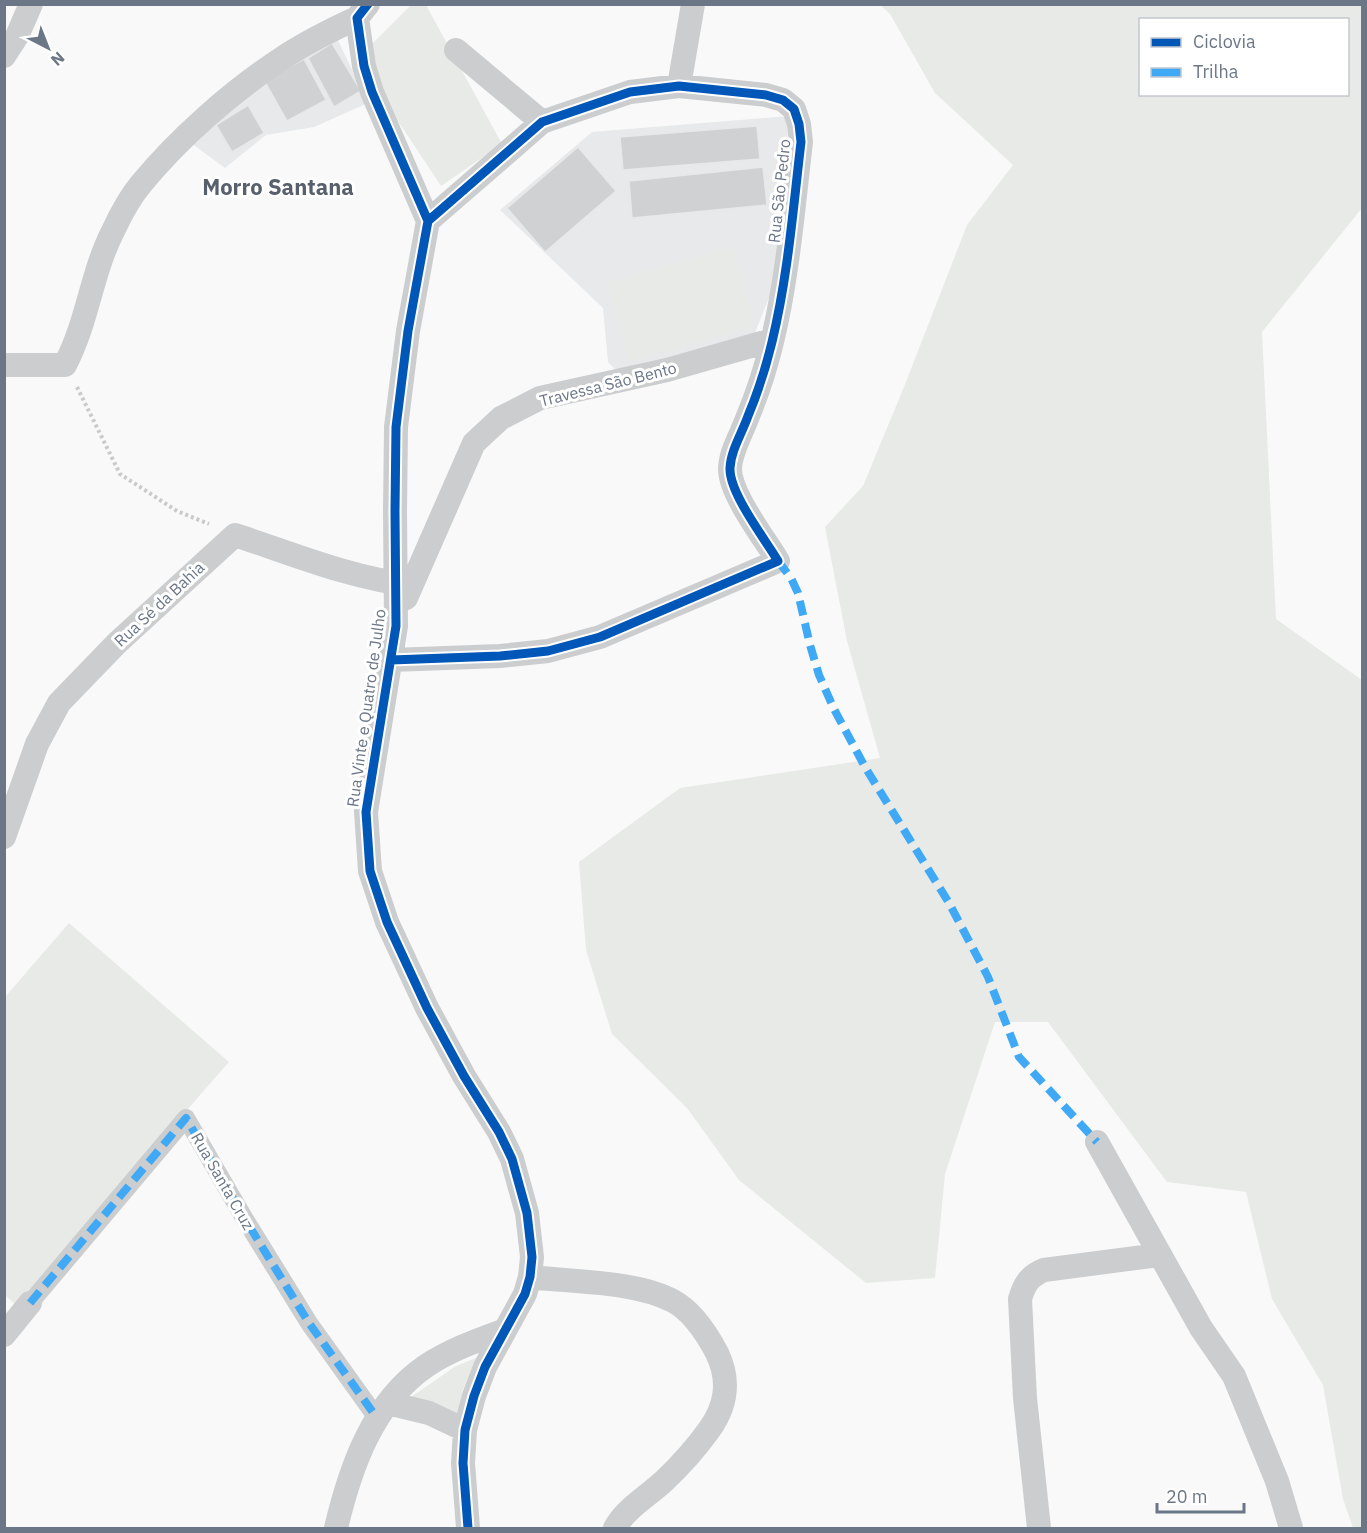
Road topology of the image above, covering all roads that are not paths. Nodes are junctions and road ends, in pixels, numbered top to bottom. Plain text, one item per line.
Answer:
1 (31, 4) edge
2 (693, 4) edge
3 (363, 11) edge
4 (456, 50) dead end
5 (4, 56) edge
6 (679, 86) junction
7 (542, 122) junction
8 (428, 221) junction
9 (772, 340) junction
10 (4, 365) edge
11 (404, 585) junction
12 (391, 660) junction
13 (4, 837) edge
14 (1097, 1142) dead end
15 (1159, 1255) junction
16 (530, 1277) junction
17 (30, 1304) joint
18 (506, 1330) junction
19 (4, 1335) edge
20 (382, 1411) junction
21 (465, 1430) junction
22 (336, 1528) edge
23 (468, 1528) edge
24 (615, 1528) edge
25 (1040, 1528) edge
26 (1291, 1528) edge

1 - 5 street
2 - 6 street
3 - 8 street
3 - 10 street
4 - 7 street
6 - 7 street, Rua São Pedro
6 - 9 street, Rua São Pedro
7 - 8 street, Rua São Pedro
8 - 11 street, Rua Vinte e Quatro de Julho
9 - 11 street, Travessa São Bento
9 - 12 street, Rua São Pedro
11 - 12 street, Rua Vinte e Quatro de Julho
11 - 13 street, Rua Sé da Bahia
12 - 16 street, Rua Vinte e Quatro de Julho
14 - 15 street
15 - 25 street
15 - 26 street
16 - 18 street, Rua Vinte e Quatro de Julho
16 - 24 street
17 - 19 street, Rua Santa Cruz
17 - 20 street, Rua Santa Cruz
18 - 20 street
18 - 21 street, Rua Vinte e Quatro de Julho
20 - 21 street
20 - 22 street
21 - 23 street, Rua Vinte e Quatro de Julho

